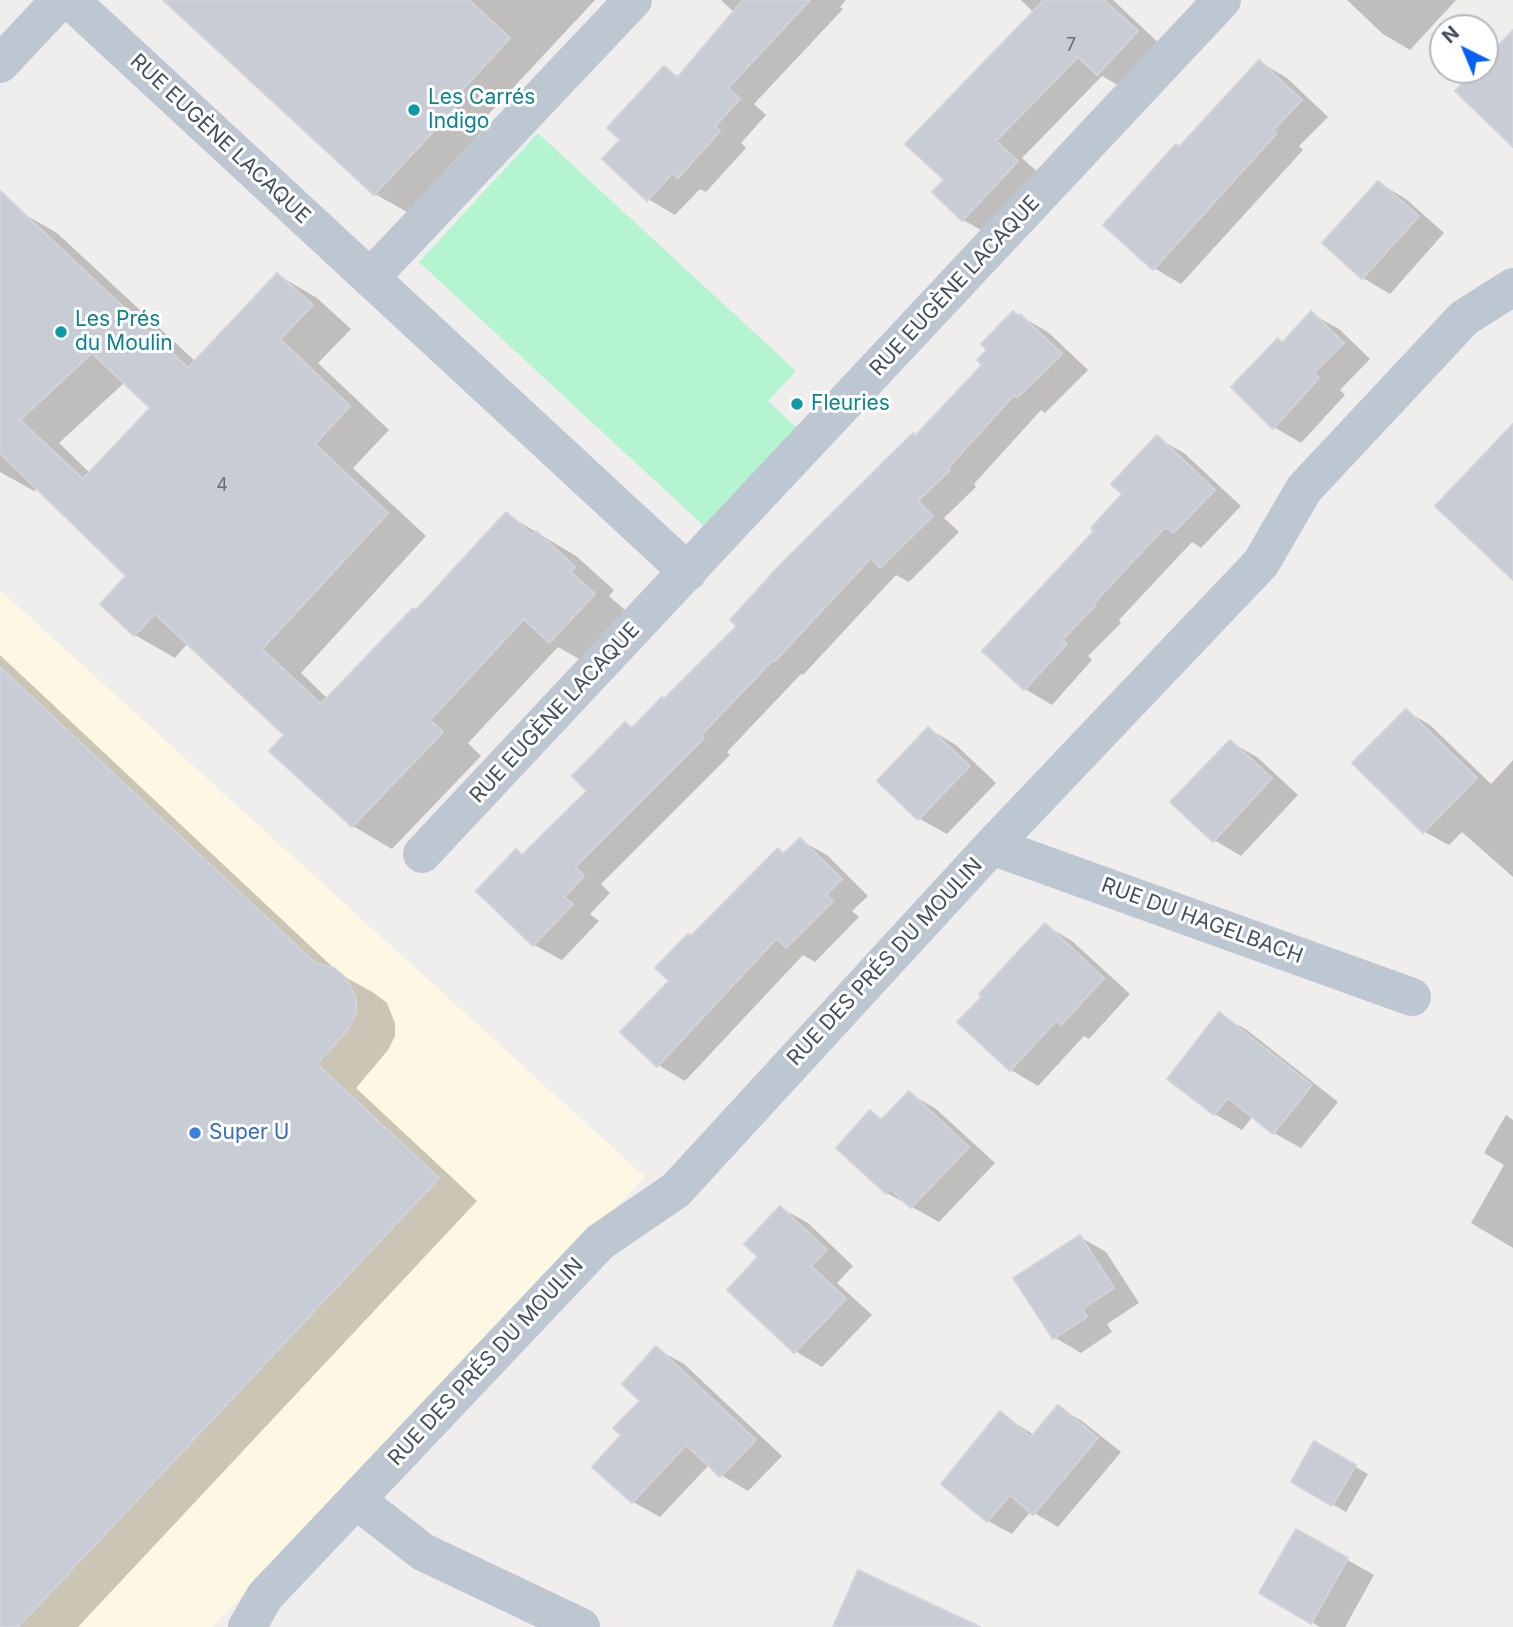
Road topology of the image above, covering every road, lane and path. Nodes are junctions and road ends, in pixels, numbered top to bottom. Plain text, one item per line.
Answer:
1 (60, 0) edge
2 (70, 0) edge
3 (633, 0) edge
4 (1222, 0) edge
5 (0, 64) edge
6 (370, 278) junction
7 (1513, 287) edge
8 (688, 572) junction
9 (992, 846) junction
10 (422, 854) dead end
11 (1412, 997) dead end
12 (356, 1500) junction
13 (247, 1627) edge
14 (581, 1627) edge

1 - 5 street
2 - 6 street, RUE EUGÈNE LACAQUE
3 - 6 street
4 - 8 street, RUE EUGÈNE LACAQUE
6 - 8 street, RUE EUGÈNE LACAQUE
7 - 9 street, RUE DES PRÉS DU MOULIN
8 - 10 street, RUE EUGÈNE LACAQUE
9 - 11 street, RUE DU HAGELBACH
9 - 12 street, RUE DES PRÉS DU MOULIN
12 - 13 street, RUE DES PRÉS DU MOULIN
12 - 14 street

